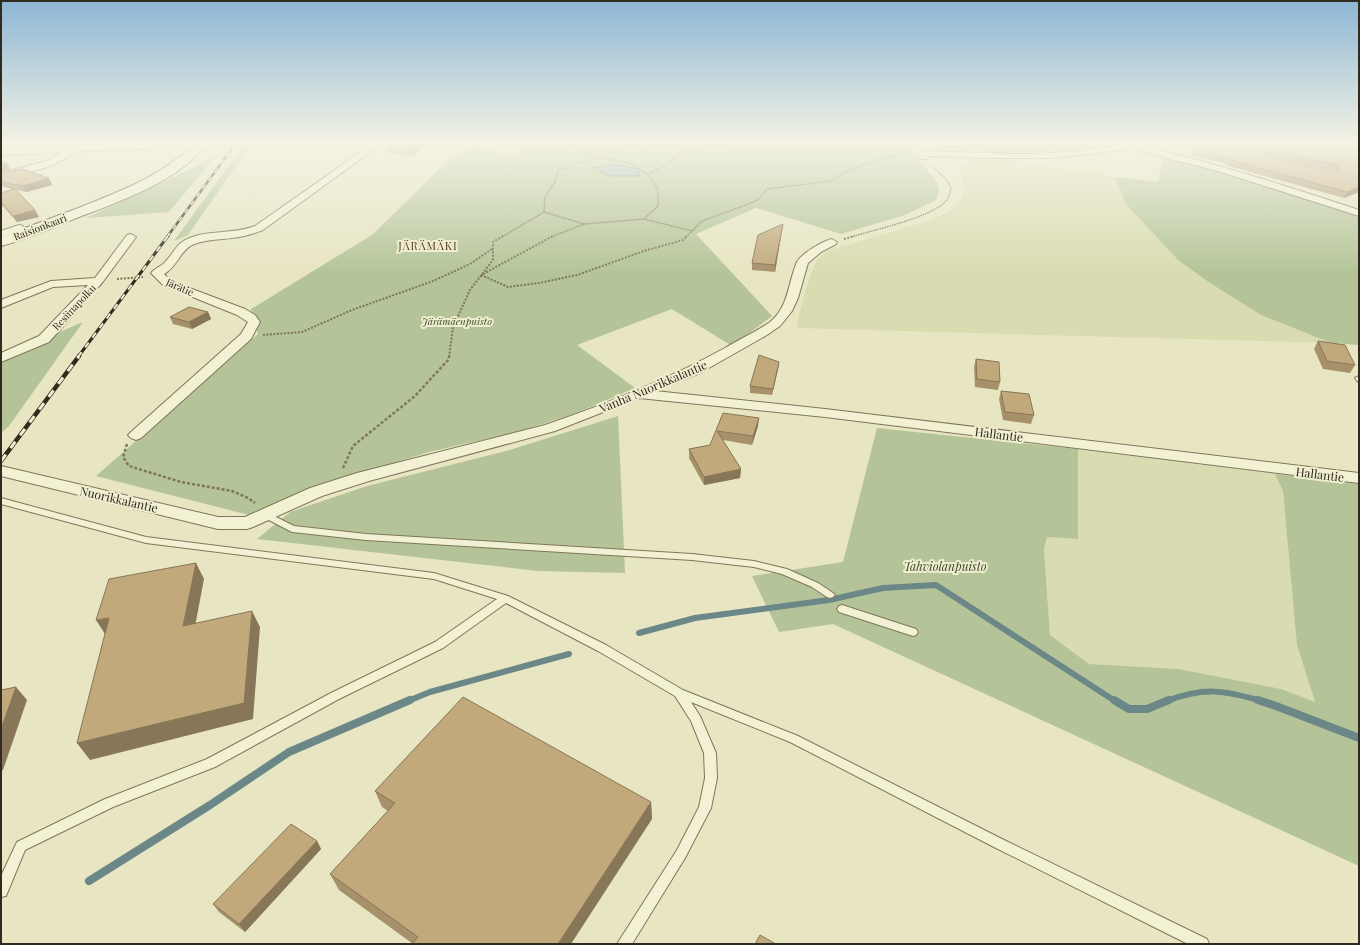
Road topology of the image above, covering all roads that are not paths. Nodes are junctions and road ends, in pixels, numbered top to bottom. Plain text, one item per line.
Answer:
1 (142, 186) edge
2 (318, 186) edge
3 (1276, 186) edge
4 (1359, 213) edge
5 (19, 228) dead end
6 (1, 234) edge
7 (132, 237) dead end
8 (1, 242) edge
9 (832, 242) road end
10 (98, 281) junction
11 (1, 304) edge
12 (1, 358) edge
13 (638, 394) junction
14 (136, 435) road end
15 (1, 470) edge
16 (1359, 478) edge
17 (1, 501) edge
18 (266, 514) junction
19 (236, 524) joint
20 (830, 595) dead end
21 (505, 598) junction
22 (842, 609) dead end
23 (913, 632) dead end
24 (679, 693) junction
25 (1, 891) edge
26 (624, 944) edge
27 (1202, 944) edge

1 - 8 main road, Raisionkaari
2 - 14 street, Järätie
3 - 4 street
5 - 6 street
7 - 10 street, Resiinapolku
9 - 13 street, Vanha Nuorikkalantie
10 - 11 street
10 - 12 street, Resiinapolku
13 - 16 street, Hallantie
13 - 18 street, Vanha Nuorikkalantie
15 - 19 street, Nuorikkalantie
17 - 21 lane
18 - 19 street, Vanha Nuorikkalantie
18 - 20 lane
21 - 24 lane
21 - 25 lane
22 - 23 lane
24 - 26 lane
24 - 27 lane

